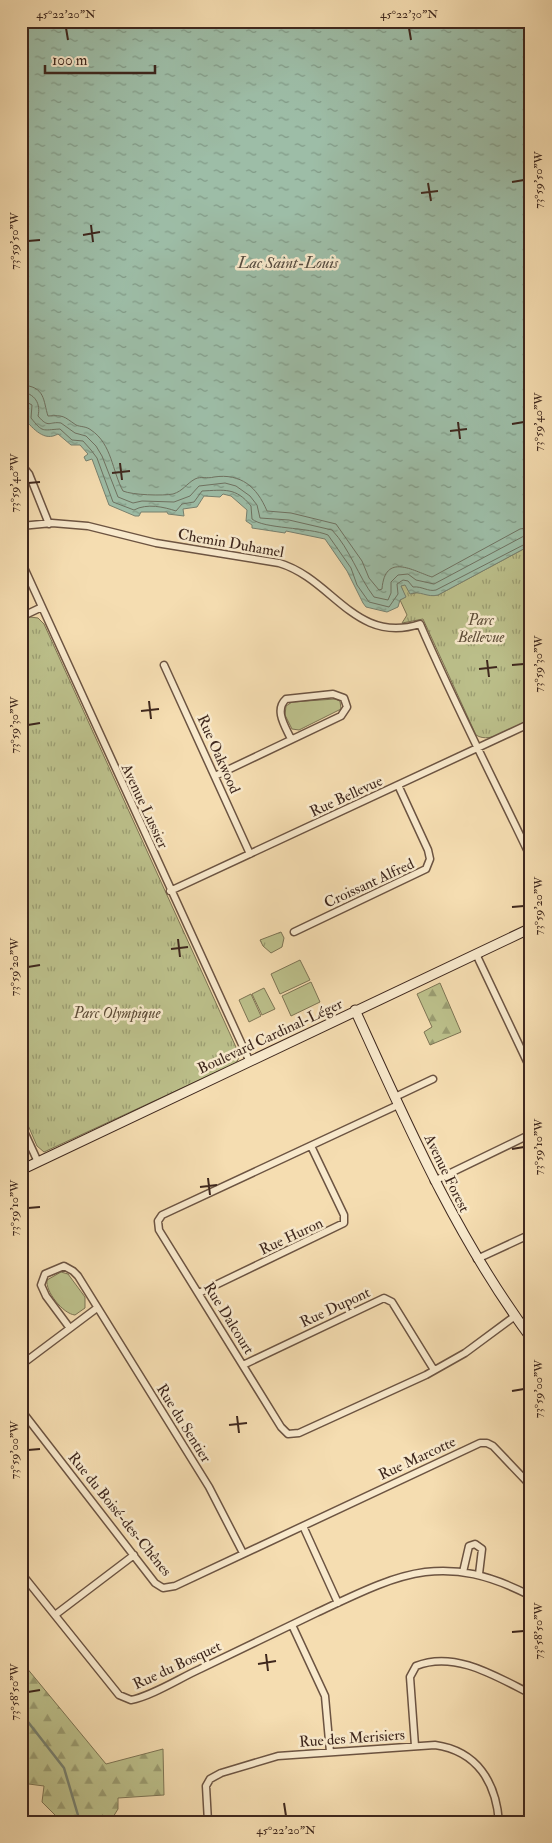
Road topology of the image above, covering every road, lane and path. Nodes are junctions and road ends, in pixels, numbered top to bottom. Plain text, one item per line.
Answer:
1 (21, 464) edge
2 (50, 524) junction
3 (21, 526) edge
4 (21, 561) edge
5 (42, 607) junction
6 (21, 617) edge
7 (164, 665) dead end
8 (531, 723) edge
9 (291, 739) junction
10 (478, 748) junction
11 (215, 776) junction
12 (398, 786) junction
13 (250, 854) junction
14 (531, 858) edge
15 (170, 891) junction
16 (531, 928) edge
17 (294, 932) dead end
18 (476, 954) junction
19 (355, 1010) junction
20 (249, 1060) junction
21 (531, 1070) edge
22 (433, 1079) dead end
23 (397, 1101) junction
24 (21, 1125) edge
25 (531, 1134) edge
26 (311, 1146) junction
27 (38, 1162) junction
28 (21, 1170) edge
29 (434, 1181) junction
30 (531, 1234) edge
31 (477, 1259) junction
32 (199, 1294) junction
33 (97, 1308) junction
34 (515, 1316) junction
35 (69, 1327) junction
36 (531, 1338) edge
37 (21, 1365) edge
38 (243, 1365) junction
39 (434, 1370) junction
40 (21, 1410) edge
41 (531, 1486) edge
42 (303, 1526) junction
43 (243, 1554) junction
44 (134, 1555) junction
45 (21, 1572) edge
46 (463, 1572) junction
47 (480, 1574) junction
48 (531, 1596) edge
49 (338, 1603) junction
50 (55, 1615) junction
51 (292, 1624) junction
52 (531, 1694) edge
53 (415, 1746) junction
54 (330, 1752) junction
55 (208, 1822) edge
56 (499, 1822) edge

1 - 2 street
2 - 3 street, Chemin Duhamel
2 - 10 street, Chemin Duhamel
4 - 5 street, Avenue Lussier
5 - 6 street
5 - 15 street, Avenue Lussier
7 - 11 street, Rue Oakwood
8 - 10 street, Rue Bellevue
9 - 9 street
9 - 11 street
10 - 12 street, Rue Bellevue
10 - 14 street
11 - 13 street, Rue Oakwood
12 - 13 street, Rue Bellevue
12 - 17 street, Croissant Alfred
13 - 15 street, Rue Bellevue
15 - 20 street, Avenue Lussier
16 - 18 street, Boulevard Cardinal-Léger
18 - 19 street, Boulevard Cardinal-Léger
18 - 21 street
19 - 20 street, Boulevard Cardinal-Léger
19 - 23 street, Avenue Forest
20 - 27 street, Boulevard Cardinal-Léger
22 - 23 street, Rue Dalcourt
23 - 26 street, Rue Dalcourt
23 - 29 street, Avenue Forest
24 - 27 street
25 - 29 street
26 - 32 street, Rue Huron
26 - 32 street, Rue Dalcourt
27 - 28 street, Boulevard Cardinal-Léger
29 - 31 street, Avenue Forest
30 - 31 street
31 - 34 street, Avenue Forest
32 - 38 street, Rue Dalcourt
33 - 35 street
33 - 35 street, Rue du Sentier
33 - 43 street, Rue du Sentier
34 - 36 street, Avenue Forest
34 - 39 street, Rue Dalcourt
35 - 37 street
38 - 39 street, Rue Dalcourt
38 - 39 street, Rue Dupont
40 - 44 street, Rue du Boisé-des-Chênes
41 - 42 street, Rue Marcotte
42 - 43 street, Rue Marcotte
42 - 49 street
43 - 44 street, Rue du Boisé-des-Chênes
44 - 50 street
45 - 50 street, Rue du Bosquet
46 - 47 street, Rue du Bosquet
46 - 47 street
46 - 49 street, Rue du Bosquet
47 - 48 street, Rue du Bosquet
49 - 51 street, Rue du Bosquet
50 - 51 street, Rue du Bosquet
51 - 54 street
52 - 53 street
53 - 54 street, Rue des Merisiers
53 - 56 street, Rue des Merisiers
54 - 55 street, Rue des Merisiers

